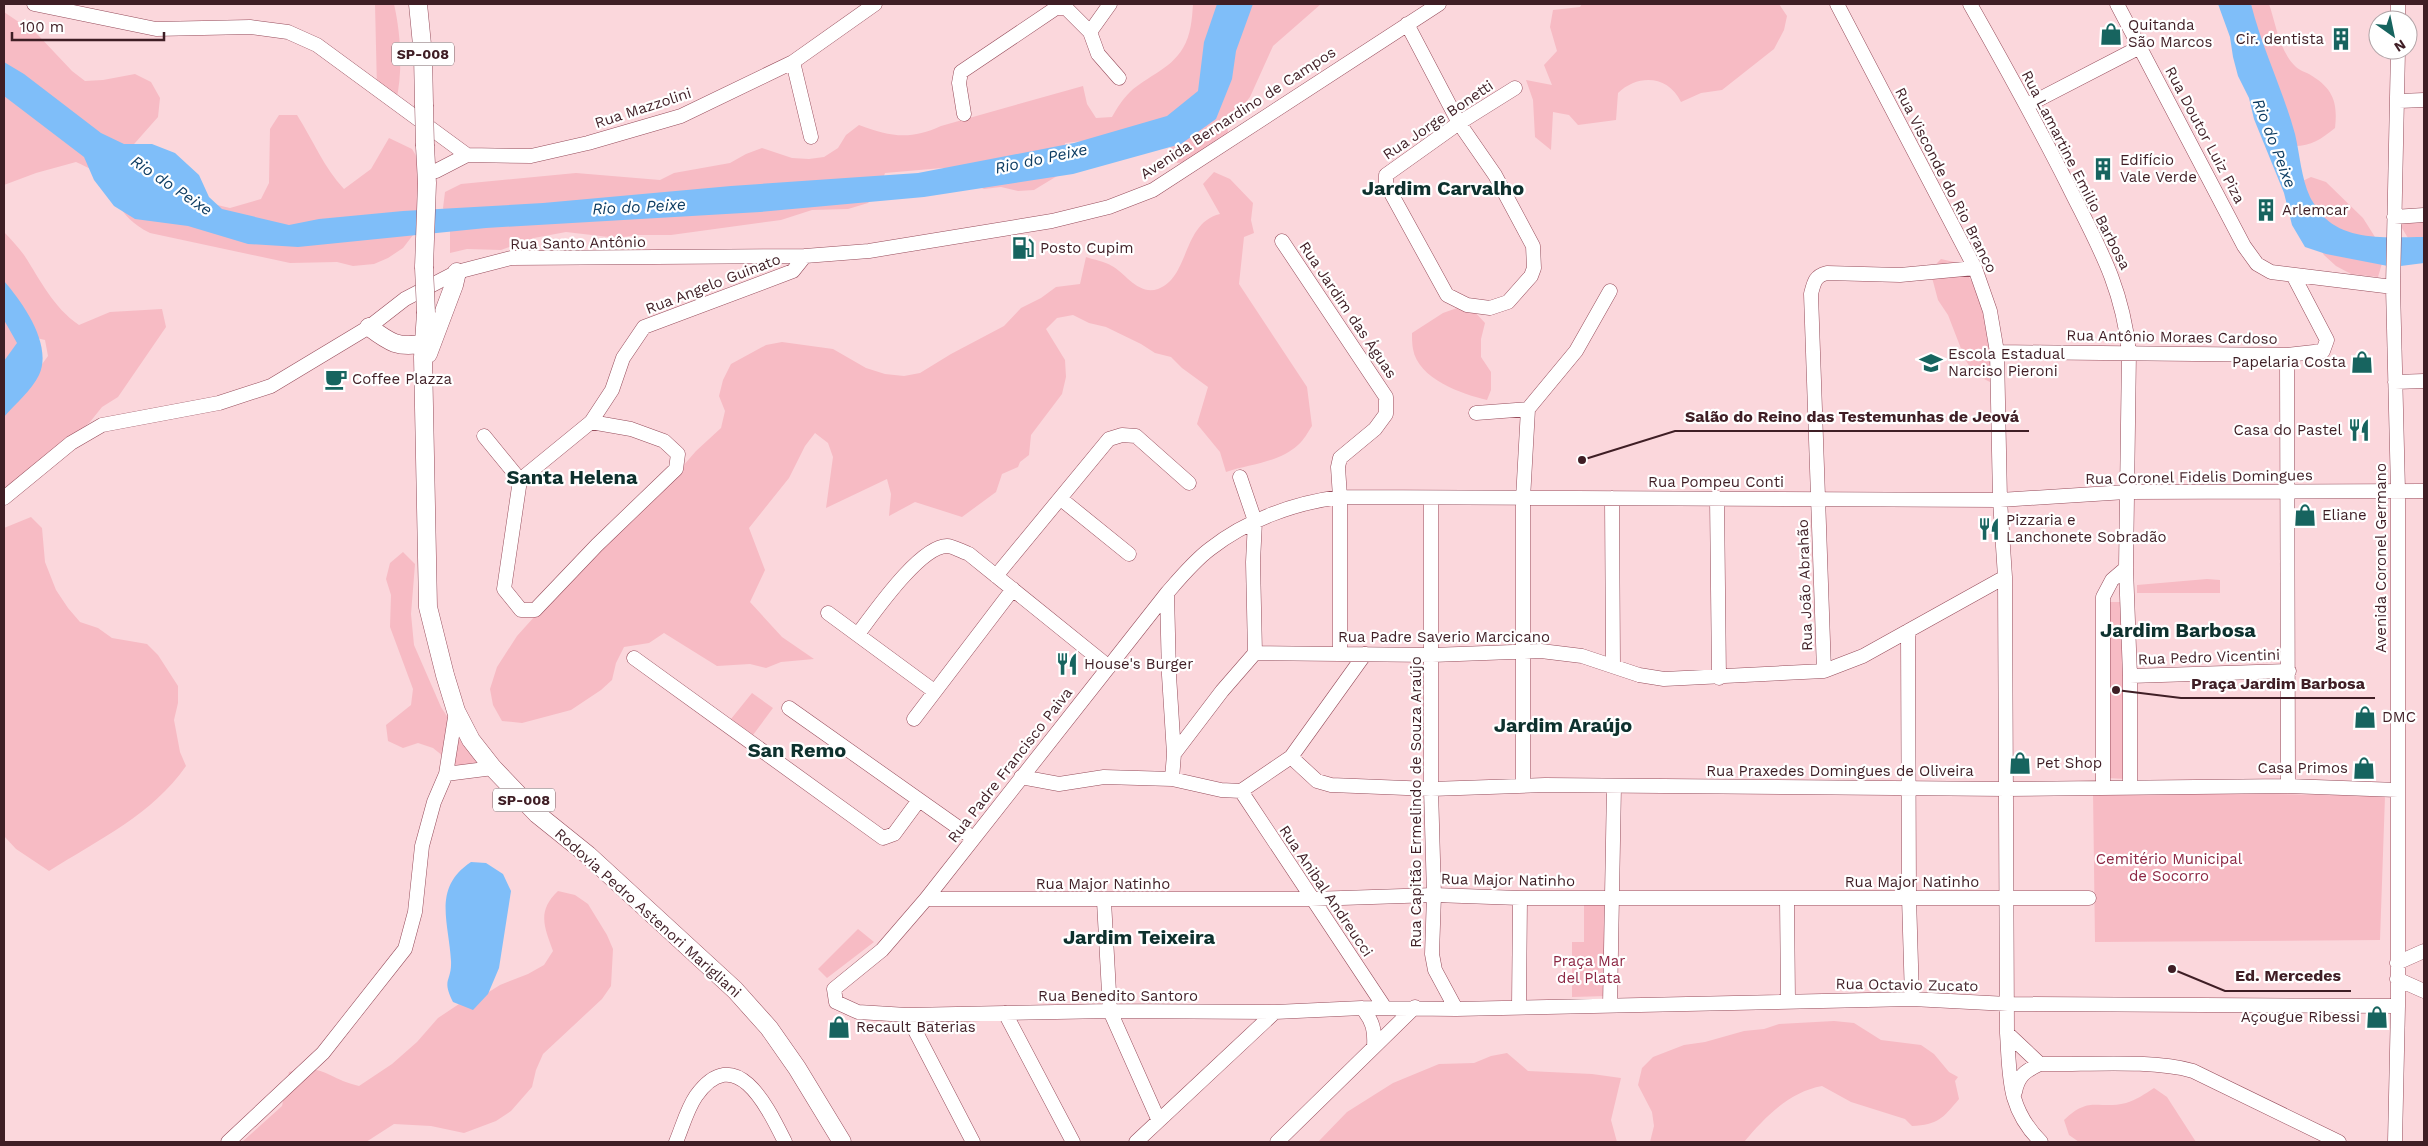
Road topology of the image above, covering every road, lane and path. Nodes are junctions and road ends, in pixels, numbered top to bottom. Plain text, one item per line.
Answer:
1 (34, 4) edge
2 (418, 4) edge
3 (1110, 4) edge
4 (1439, 4) edge
5 (1838, 4) edge
6 (1970, 4) edge
7 (2117, 4) edge
8 (868, 6) edge
9 (1407, 24) junction
10 (1090, 32) junction
11 (2140, 47) junction
12 (2398, 60) edge
13 (793, 62) junction
14 (1119, 78) dead end
15 (1516, 88) dead end
16 (2424, 100) edge
17 (2399, 101) junction
18 (2028, 106) junction
19 (964, 114) dead end
20 (1459, 123) junction
21 (811, 137) dead end
22 (467, 155) junction
23 (427, 178) junction
24 (2424, 215) edge
25 (2394, 219) junction
26 (1282, 241) dead end
27 (805, 256) junction
28 (1975, 268) junction
29 (457, 272) junction
30 (2293, 275) junction
31 (2393, 283) junction
32 (1610, 291) dead end
33 (369, 327) junction
34 (424, 350) junction
35 (1998, 352) junction
36 (2129, 352) junction
37 (2287, 355) junction
38 (2395, 382) junction
39 (2424, 382) edge
40 (1528, 409) junction
41 (1476, 413) dead end
42 (591, 422) junction
43 (484, 436) dead end
44 (1240, 477) dead end
45 (520, 480) junction
46 (1189, 482) dead end
47 (2287, 490) junction
48 (2398, 491) junction
49 (2424, 491) edge
50 (2126, 492) junction
51 (1340, 497) junction
52 (4, 498) edge
53 (1612, 498) junction
54 (1718, 498) junction
55 (1818, 498) junction
56 (1060, 499) junction
57 (1431, 499) junction
58 (1523, 499) junction
59 (2000, 500) junction
60 (1255, 521) junction
61 (1130, 554) dead end
62 (2127, 574) junction
63 (996, 576) junction
64 (2005, 577) junction
65 (1012, 592) junction
66 (1167, 593) junction
67 (828, 613) dead end
68 (1908, 631) junction
69 (858, 634) junction
70 (1523, 651) junction
71 (1255, 653) junction
72 (1340, 653) junction
73 (1365, 654) junction
74 (1432, 654) junction
75 (634, 658) dead end
76 (1109, 666) junction
77 (1613, 666) junction
78 (1824, 671) junction
79 (2289, 671) junction
80 (2130, 676) junction
81 (1719, 678) junction
82 (934, 691) junction
83 (789, 708) dead end
84 (456, 711) junction
85 (914, 719) dead end
86 (1174, 754) junction
87 (1291, 757) junction
88 (494, 768) junction
89 (446, 774) junction
90 (1021, 777) junction
91 (1172, 779) junction
92 (1523, 786) junction
93 (1614, 786) junction
94 (1910, 786) junction
95 (2103, 786) junction
96 (2130, 786) junction
97 (2288, 786) junction
98 (1431, 789) junction
99 (2006, 789) junction
100 (2398, 790) junction
101 (1241, 791) junction
102 (919, 800) junction
103 (973, 838) junction
104 (1434, 895) junction
105 (1909, 897) junction
106 (1520, 898) junction
107 (1611, 898) junction
108 (1787, 898) junction
109 (2089, 898) dead end
110 (926, 899) junction
111 (1311, 899) junction
112 (2006, 899) junction
113 (1104, 901) junction
114 (2424, 951) edge
115 (2397, 963) junction
116 (2397, 979) junction
117 (834, 989) joint
118 (2424, 991) edge
119 (1912, 999) junction
120 (1788, 1001) junction
121 (2008, 1004) junction
122 (1610, 1005) junction
123 (1519, 1006) junction
124 (2398, 1006) junction
125 (1416, 1007) junction
126 (1362, 1008) junction
127 (1386, 1008) junction
128 (1456, 1009) junction
129 (1110, 1011) junction
130 (1275, 1012) junction
131 (1005, 1013) junction
132 (907, 1015) junction
133 (2008, 1032) junction
134 (1374, 1048) junction
135 (2040, 1064) junction
136 (2013, 1100) junction
137 (1158, 1119) junction
138 (228, 1142) edge
139 (676, 1142) edge
140 (785, 1142) edge
141 (842, 1142) edge
142 (974, 1142) edge
143 (1073, 1142) edge
144 (1136, 1142) edge
145 (1277, 1142) edge
146 (2041, 1142) edge
147 (2339, 1142) edge
148 (2395, 1142) edge

1 - 22 street
2 - 23 main road, Rodovia Pedro Astenori Marigliani / SP-008, bridge
3 - 10 street
4 - 9 street, Avenida Bernardino de Campos
5 - 28 street, Rua Visconde do Rio Branco
6 - 18 street, Rua Lamartine Emilio Barbosa
7 - 11 street, Rua Doutor Luiz Piza
8 - 13 street, Rua Mazzolini
9 - 20 street
9 - 27 street, Avenida Bernardino de Campos
10 - 14 street
10 - 19 street
11 - 18 street
11 - 30 street, Rua Doutor Luiz Piza
12 - 17 street, Avenida Coronel Germano
13 - 21 street
13 - 22 street, Rua Mazzolini
15 - 20 street, Rua Jorge Bonetti
16 - 17 street
17 - 25 street, Avenida Coronel Germano
18 - 36 street, Rua Lamartine Emilio Barbosa
20 - 20 street, Rua Jorge Bonetti
22 - 23 street, Rua Mazzolini
23 - 34 main road, Rodovia Pedro Astenori Marigliani / SP-008, bridge
24 - 25 street
25 - 31 street, Avenida Coronel Germano
26 - 51 street, Rua Jardim das Águas
27 - 29 street, Rua Santo Antônio
27 - 42 street, Rua Angelo Guinato
28 - 35 street, Rua Visconde do Rio Branco
28 - 55 street, Rua João Abrahão
29 - 33 street, Rua Santo Antônio
29 - 34 main road
30 - 31 street, Rua Doutor Luiz Piza
30 - 37 street, Rua Antônio Moraes Cardoso
31 - 38 street, Avenida Coronel Germano
32 - 40 street
33 - 34 main road
33 - 52 street, Rua Santo Antônio
34 - 84 main road, Rodovia Pedro Astenori Marigliani / SP-008
35 - 36 street, Rua Antônio Moraes Cardoso
35 - 59 street, Rua Visconde do Rio Branco
36 - 37 street, Rua Antônio Moraes Cardoso
36 - 50 street, Rua Lamartine Emilio Barbosa
37 - 47 street
38 - 39 street
38 - 48 street, Avenida Coronel Germano
40 - 41 street
40 - 58 street
42 - 45 street, Rua Angelo Guinato
42 - 45 street
43 - 45 street
44 - 60 street
46 - 56 street
47 - 48 street, Rua Coronel Fidelis Domingues
47 - 50 street, Rua Coronel Fidelis Domingues
47 - 79 street
48 - 49 street, Rua Coronel Fidelis Domingues
48 - 100 street, Avenida Coronel Germano
50 - 59 street, Rua Coronel Fidelis Domingues
50 - 62 street, Rua Lamartine Emilio Barbosa
51 - 57 street, Rua Padre Francisco Paiva
51 - 60 street, Rua Padre Francisco Paiva
51 - 72 street
53 - 54 street, Rua Pompeu Conti
53 - 58 street, Rua Pompeu Conti
53 - 77 street
54 - 55 street, Rua Pompeu Conti
54 - 81 street
55 - 59 street, Rua Pompeu Conti
55 - 78 street, Rua João Abrahão
56 - 61 street
56 - 63 street
57 - 58 street, Rua Pompeu Conti
57 - 74 street, Rua Capitão Ermelindo de Souza Araújo
58 - 70 street
59 - 64 street, Rua Visconde do Rio Branco
60 - 66 street, Rua Padre Francisco Paiva
60 - 71 street
62 - 80 street, Rua Lamartine Emilio Barbosa
62 - 95 street
63 - 65 street
63 - 69 street
64 - 68 street, Rua Padre Saverio Marcicano
64 - 99 street, Rua Visconde do Rio Branco
65 - 76 street
65 - 82 street
66 - 76 street, Rua Padre Francisco Paiva
66 - 86 street
67 - 69 street
68 - 78 street, Rua Padre Saverio Marcicano
68 - 94 street
69 - 82 street
70 - 74 street, Rua Padre Saverio Marcicano
70 - 77 street, Rua Padre Saverio Marcicano
70 - 92 street
71 - 72 street, Rua Padre Saverio Marcicano
71 - 86 street
72 - 73 street, Rua Padre Saverio Marcicano
73 - 74 street, Rua Padre Saverio Marcicano
73 - 87 street
74 - 98 street, Rua Capitão Ermelindo de Souza Araújo
75 - 102 street
76 - 90 street, Rua Padre Francisco Paiva
77 - 81 street, Rua Padre Saverio Marcicano
78 - 81 street, Rua Padre Saverio Marcicano
79 - 80 street, Rua Pedro Vicentini
79 - 97 street
80 - 96 street, Rua Lamartine Emilio Barbosa
82 - 85 street
83 - 102 street
84 - 88 main road, Rodovia Pedro Astenori Marigliani / SP-008
84 - 89 street
86 - 91 street
87 - 98 street, Rua Praxedes Domingues de Oliveira
87 - 101 street
88 - 89 street
88 - 141 main road, Rodovia Pedro Astenori Marigliani / SP-008
89 - 138 street
90 - 91 street
90 - 103 street, Rua Padre Francisco Paiva
91 - 101 street
92 - 93 street, Rua Praxedes Domingues de Oliveira
92 - 98 street, Rua Praxedes Domingues de Oliveira
93 - 94 street, Rua Praxedes Domingues de Oliveira
93 - 107 street
94 - 99 street, Rua Praxedes Domingues de Oliveira
94 - 105 street
95 - 96 street, Rua Praxedes Domingues de Oliveira
95 - 99 street, Rua Praxedes Domingues de Oliveira
96 - 97 street, Rua Praxedes Domingues de Oliveira
97 - 100 street, Rua Praxedes Domingues de Oliveira
98 - 104 street, Rua Capitão Ermelindo de Souza Araújo
99 - 112 street, Rua Visconde do Rio Branco
100 - 115 street, Avenida Coronel Germano
101 - 111 street, Rua Anibal Andreucci
102 - 103 street
103 - 110 street, Rua Padre Francisco Paiva
104 - 106 street, Rua Major Natinho
104 - 111 street, Rua Major Natinho
104 - 128 street, Rua Capitão Ermelindo de Souza Araújo
105 - 108 street, Rua Major Natinho
105 - 112 street, Rua Major Natinho
105 - 119 street
106 - 107 street, Rua Major Natinho
106 - 123 street
107 - 108 street, Rua Major Natinho
107 - 122 street
108 - 120 street
109 - 112 street, Rua Major Natinho
110 - 113 street, Rua Major Natinho
110 - 117 street, Rua Padre Francisco Paiva
111 - 113 street, Rua Major Natinho
111 - 127 street, Rua Anibal Andreucci
112 - 121 street, Rua Visconde do Rio Branco
113 - 129 street
114 - 115 street
115 - 116 street, Avenida Coronel Germano
116 - 118 street
116 - 124 street, Avenida Coronel Germano
117 - 132 street, Rua Benedito Santoro
119 - 120 street, Rua Octavio Zucato
119 - 121 street, Rua Octavio Zucato
120 - 122 street, Rua Octavio Zucato
121 - 124 street, Rua Octavio Zucato
121 - 133 street, Rua Visconde do Rio Branco
122 - 123 street, Rua Octavio Zucato
123 - 128 street, Rua Octavio Zucato
124 - 148 street, Avenida Coronel Germano
125 - 127 street, Rua Benedito Santoro
125 - 128 street, Rua Octavio Zucato
125 - 134 street
126 - 127 street, Rua Benedito Santoro
126 - 130 street, Rua Benedito Santoro
126 - 134 street
129 - 130 street, Rua Benedito Santoro
129 - 131 street, Rua Benedito Santoro
129 - 137 street
130 - 137 street
131 - 132 street, Rua Benedito Santoro
131 - 143 street
132 - 142 street
133 - 135 street
133 - 136 street, Rua Visconde do Rio Branco
134 - 145 street
135 - 136 street
135 - 147 street
136 - 146 street
137 - 144 street
139 - 140 street

